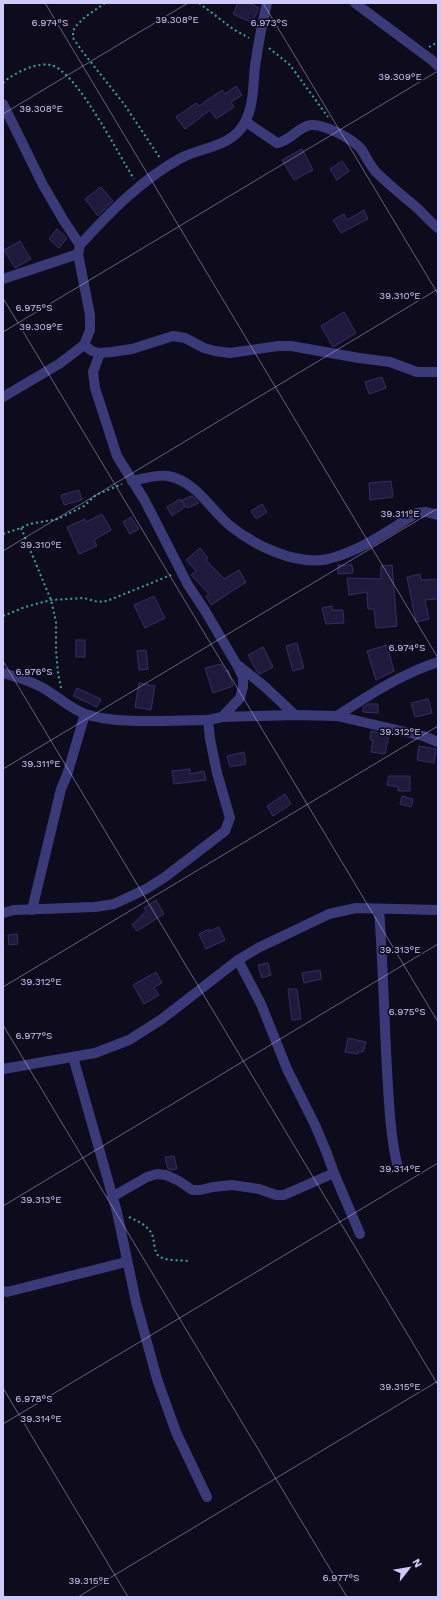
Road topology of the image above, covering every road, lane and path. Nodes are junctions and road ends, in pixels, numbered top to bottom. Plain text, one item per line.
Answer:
1 (106, 3) edge
2 (199, 3) edge
3 (268, 3) edge
4 (355, 3) edge
5 (259, 42) junction
6 (438, 66) edge
7 (3, 83) edge
8 (3, 104) edge
9 (246, 122) junction
10 (338, 132) junction
11 (166, 168) junction
12 (139, 186) junction
13 (438, 228) edge
14 (79, 250) junction
15 (3, 280) edge
16 (84, 345) junction
17 (100, 353) junction
18 (438, 372) edge
19 (3, 397) edge
20 (132, 481) junction
21 (438, 515) edge
22 (21, 528) junction
23 (3, 534) edge
24 (180, 572) junction
25 (51, 600) junction
26 (3, 616) edge
27 (438, 662) edge
28 (237, 665) junction
29 (3, 674) edge
30 (65, 704) junction
31 (86, 714) junction
32 (295, 715) junction
33 (337, 716) junction
34 (222, 717) junction
35 (208, 720) junction
36 (438, 742) edge
37 (379, 909) junction
38 (32, 910) junction
39 (438, 910) edge
40 (3, 913) edge
41 (238, 960) junction
42 (73, 1057) junction
43 (3, 1069) edge
44 (397, 1164) dead end
45 (334, 1173) junction
46 (112, 1197) junction
47 (117, 1212) junction
48 (360, 1234) dead end
49 (188, 1261) dead end
50 (126, 1262) junction
51 (3, 1291) edge
52 (207, 1497) dead end

1 - 11 path
2 - 5 path
3 - 5 street
4 - 6 street
5 - 9 street
5 - 10 path
7 - 12 path
8 - 14 street
9 - 10 street
9 - 11 street
10 - 13 street
11 - 12 street
12 - 14 street
14 - 15 street
14 - 16 street
16 - 17 street
16 - 19 street
17 - 18 street
17 - 20 street
20 - 21 street
20 - 22 path
20 - 24 street
22 - 23 path
22 - 25 path
24 - 25 path
24 - 28 street
25 - 26 path
25 - 30 path
27 - 33 street
28 - 32 street
28 - 34 street
29 - 30 street
30 - 31 street
31 - 35 street
31 - 38 street
32 - 33 street
32 - 34 street
33 - 36 street
34 - 35 street
35 - 38 street
37 - 39 street
37 - 41 street
37 - 44 street
38 - 40 street
41 - 42 street
41 - 45 street
42 - 43 street
42 - 46 street
45 - 46 street
45 - 48 street
46 - 47 street
47 - 49 path
47 - 50 street
50 - 51 street
50 - 52 street

